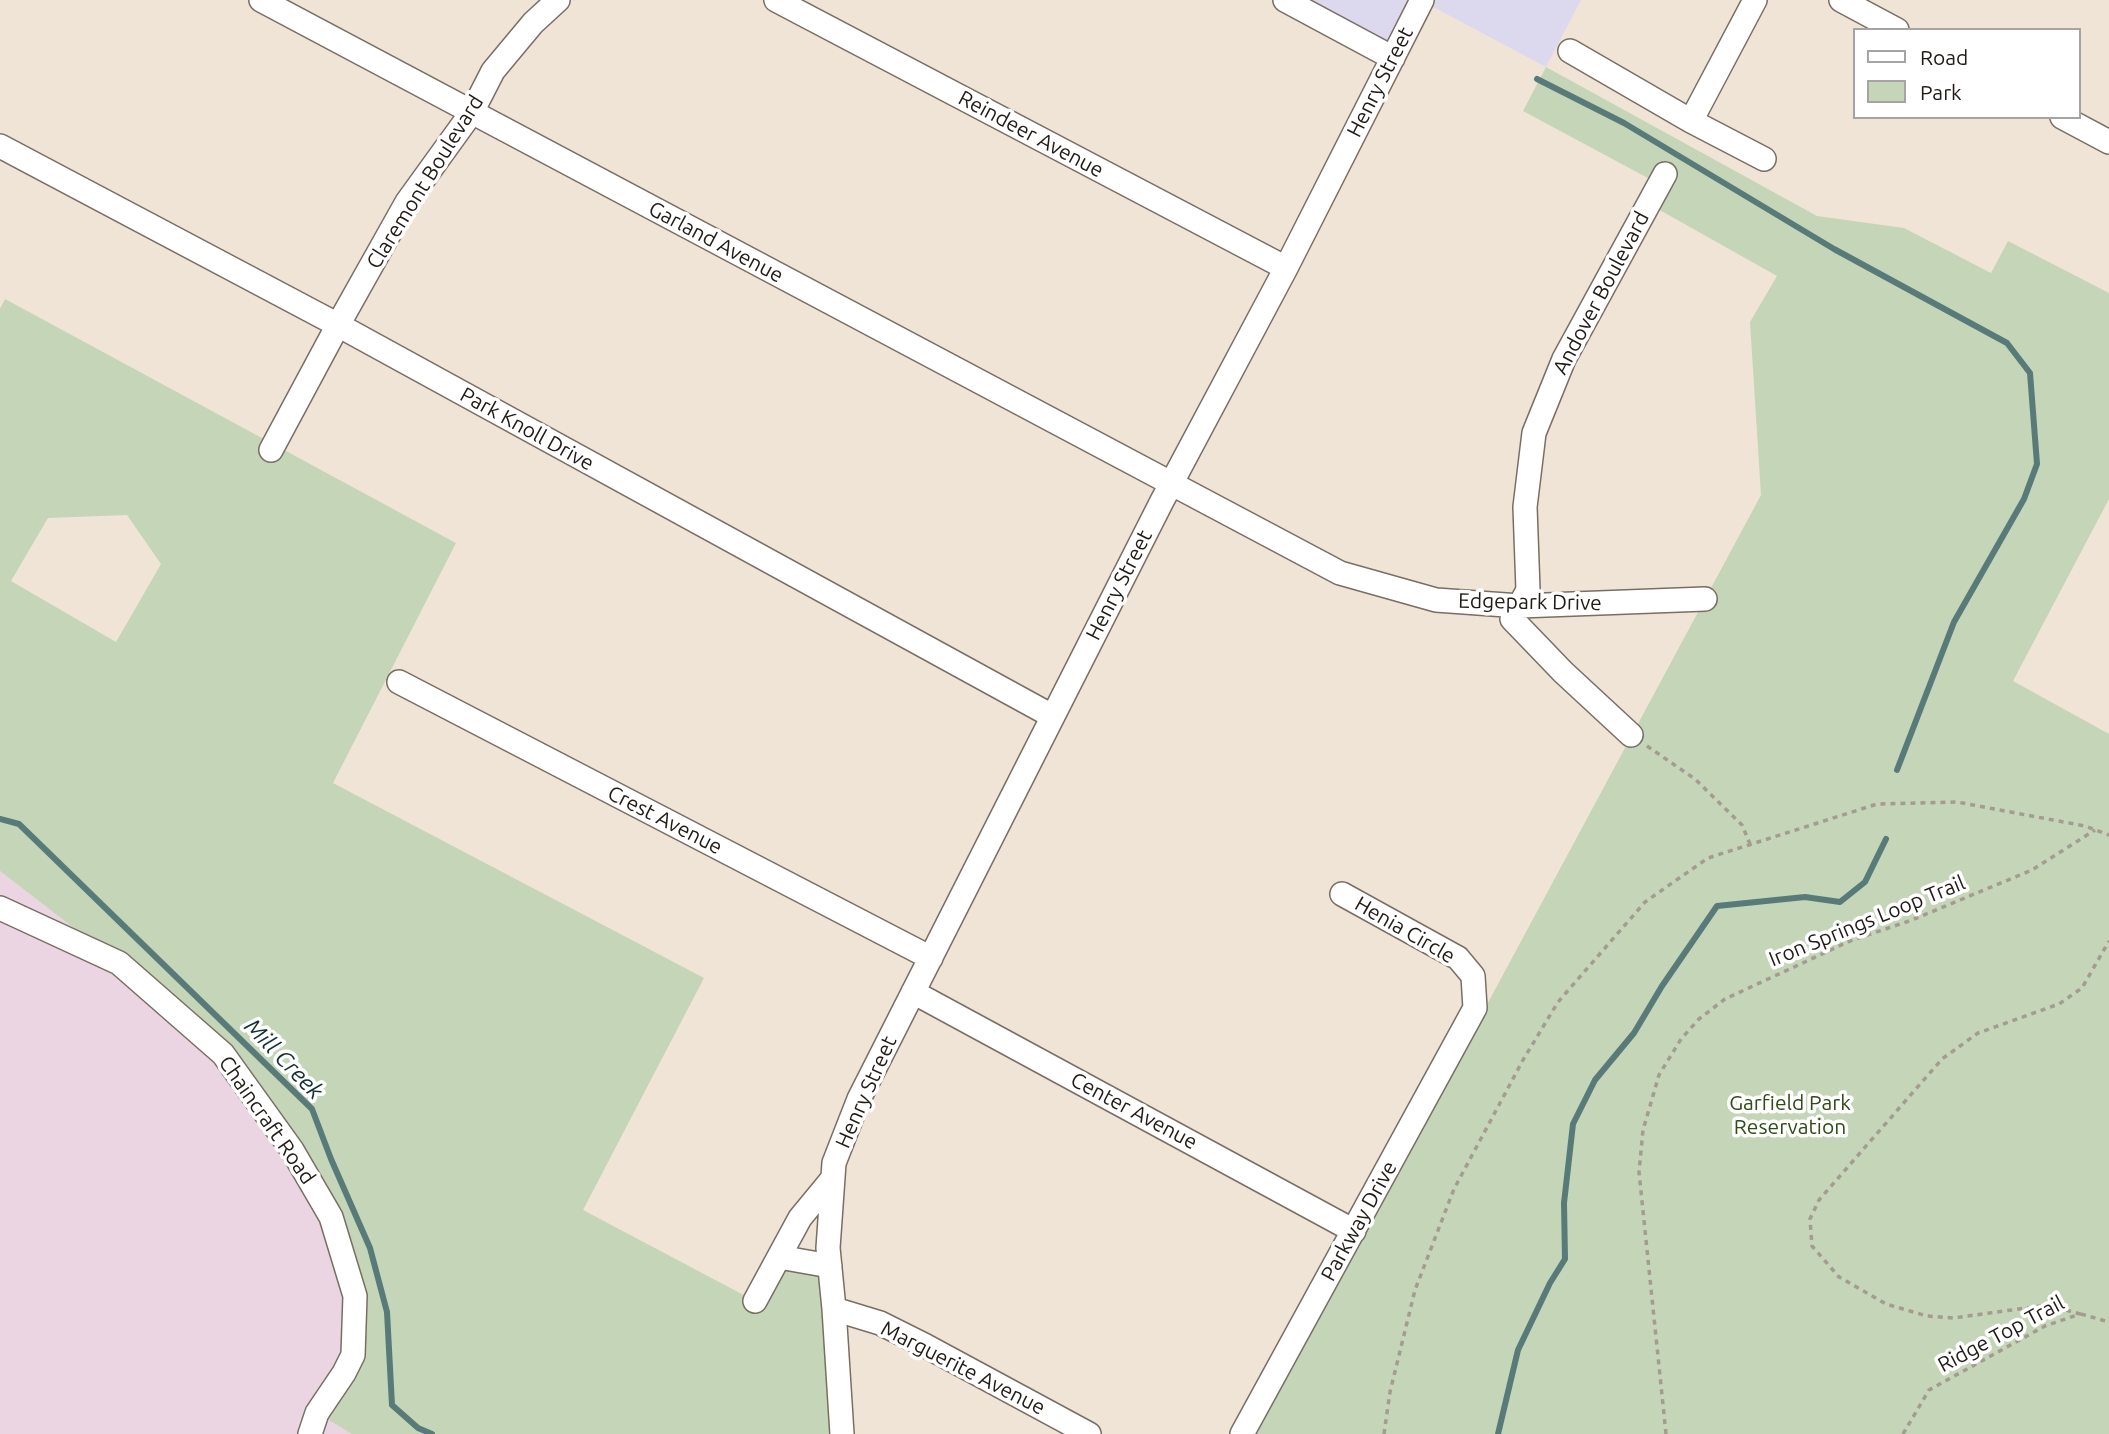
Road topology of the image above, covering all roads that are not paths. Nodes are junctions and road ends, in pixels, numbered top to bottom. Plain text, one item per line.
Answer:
1 (261, 0) edge
2 (558, 0) edge
3 (776, 0) edge
4 (1285, 0) edge
5 (1422, 0) edge
6 (1755, 0) edge
7 (1841, 0) edge
8 (1893, 28) edge
9 (1570, 51) dead end
10 (1393, 58) junction
11 (472, 112) junction
12 (2066, 119) edge
13 (1691, 121) junction
14 (2109, 142) edge
15 (0, 146) edge
16 (1764, 159) dead end
17 (1665, 174) dead end
18 (1286, 268) junction
19 (338, 325) junction
20 (271, 450) dead end
21 (1171, 484) junction
22 (1705, 599) dead end
23 (1520, 606) junction
24 (399, 682) dead end
25 (1052, 716) junction
26 (1632, 735) road end
27 (1342, 894) dead end
28 (0, 908) edge
29 (931, 958) junction
30 (913, 992) junction
31 (1475, 1008) joint
32 (833, 1178) junction
33 (1354, 1231) junction
34 (779, 1257) junction
35 (830, 1266) junction
36 (755, 1301) dead end
37 (834, 1309) junction
38 (310, 1434) edge
39 (842, 1434) edge
40 (1089, 1434) edge
41 (1242, 1434) edge

1 - 11 street, Garland Avenue
2 - 11 street, Claremont Boulevard
3 - 18 street, Reindeer Avenue
4 - 10 street
5 - 10 street, Henry Street
6 - 13 street
7 - 8 street
9 - 13 street
10 - 18 street, Henry Street
11 - 19 street, Claremont Boulevard
11 - 21 street, Garland Avenue
12 - 14 street
13 - 16 street
15 - 19 street, Park Knoll Drive
17 - 23 street, Andover Boulevard
18 - 21 street, Henry Street
19 - 20 street, Claremont Boulevard
19 - 25 street, Park Knoll Drive
21 - 23 street, Edgepark Drive
21 - 25 street, Henry Street
22 - 23 street, Edgepark Drive
23 - 26 street, Andover Boulevard
24 - 29 street, Crest Avenue
25 - 29 street, Henry Street
27 - 31 street, Henia Circle
28 - 38 street, Chaincraft Road
29 - 30 street, Henry Street
30 - 32 street, Henry Street
30 - 33 street, Center Avenue
31 - 33 street, Parkway Drive
32 - 34 street, Henry Street
32 - 35 street, Henry Street
33 - 41 street, Parkway Drive
34 - 35 street
34 - 36 street, Henry Street
35 - 37 street, Henry Street
37 - 39 street, Henry Street
37 - 40 street, Marguerite Avenue

